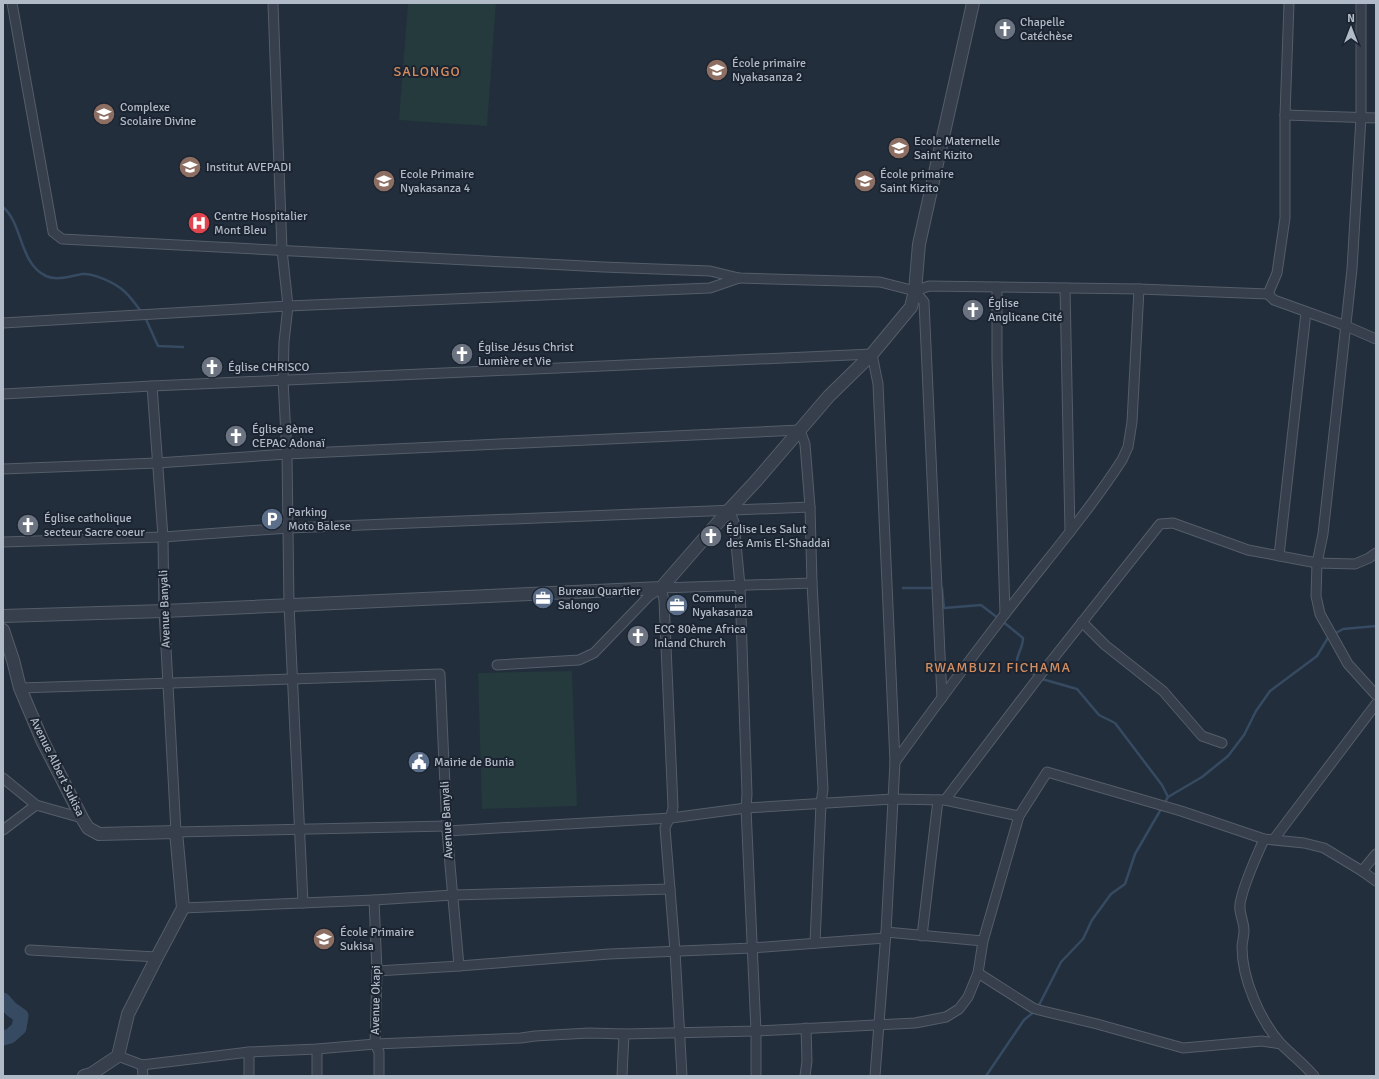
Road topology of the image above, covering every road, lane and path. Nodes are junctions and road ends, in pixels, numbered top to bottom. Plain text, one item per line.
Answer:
1 (12, 3) edge
2 (272, 3) edge
3 (973, 3) edge
4 (1289, 3) edge
5 (1361, 3) edge
6 (1285, 115) junction
7 (1361, 118) junction
8 (1376, 118) edge
9 (282, 250) junction
10 (739, 278) junction
11 (997, 287) junction
12 (1065, 288) junction
13 (1139, 290) junction
14 (916, 291) junction
15 (1268, 294) junction
16 (288, 306) junction
17 (1306, 312) junction
18 (3, 323) edge
19 (1346, 326) junction
20 (1376, 339) edge
21 (872, 354) junction
22 (284, 380) junction
23 (152, 386) junction
24 (3, 394) edge
25 (800, 430) junction
26 (288, 454) junction
27 (157, 463) junction
28 (3, 469) edge
29 (810, 507) junction
30 (729, 510) junction
31 (289, 528) junction
32 (1070, 532) junction
33 (163, 537) junction
34 (3, 542) edge
35 (1376, 552) edge
36 (1280, 556) junction
37 (1316, 563) junction
38 (812, 583) junction
39 (740, 586) junction
40 (661, 588) junction
41 (289, 605) junction
42 (164, 610) junction
43 (3, 616) edge
44 (1002, 618) junction
45 (1082, 622) junction
46 (3, 630) edge
47 (497, 665) dead end
48 (293, 680) junction
49 (168, 684) junction
50 (20, 688) junction
51 (1376, 695) edge
52 (942, 698) junction
53 (1376, 704) edge
54 (1222, 743) dead end
55 (895, 762) junction
56 (3, 778) edge
57 (892, 799) junction
58 (941, 800) junction
59 (821, 803) junction
60 (36, 805) junction
61 (746, 808) junction
62 (1019, 816) junction
63 (82, 818) junction
64 (671, 818) junction
65 (447, 828) junction
66 (300, 829) junction
67 (3, 830) edge
68 (176, 832) junction
69 (1264, 838) junction
70 (1274, 839) junction
71 (1376, 854) edge
72 (1362, 871) junction
73 (1376, 881) edge
74 (670, 889) junction
75 (453, 895) junction
76 (374, 900) junction
77 (303, 902) junction
78 (183, 908) junction
79 (886, 935) junction
80 (922, 936) junction
81 (983, 941) junction
82 (815, 943) junction
83 (752, 948) junction
84 (30, 950) dead end
85 (675, 951) junction
86 (157, 957) junction
87 (459, 966) junction
88 (377, 971) junction
89 (978, 973) junction
90 (879, 1024) junction
91 (806, 1028) junction
92 (756, 1031) junction
93 (680, 1032) junction
94 (624, 1034) junction
95 (375, 1044) junction
96 (1281, 1044) junction
97 (317, 1049) junction
98 (249, 1052) junction
99 (118, 1056) junction
100 (142, 1066) junction
101 (84, 1076) edge
102 (142, 1076) edge
103 (249, 1076) edge
104 (317, 1076) edge
105 (379, 1076) edge
106 (622, 1076) edge
107 (682, 1076) edge
108 (756, 1076) edge
109 (805, 1076) edge
110 (875, 1076) edge
111 (1314, 1076) edge

1 - 9 street
2 - 9 street
3 - 14 street
4 - 6 street
5 - 7 street
6 - 7 street
6 - 15 street
7 - 8 street
7 - 19 street
9 - 10 street
9 - 16 street
10 - 14 street
10 - 16 street
11 - 12 street
11 - 14 street
11 - 44 street
12 - 13 street
12 - 32 street
13 - 15 street
13 - 32 street
14 - 21 street
14 - 52 street
15 - 17 street
16 - 18 street
16 - 22 street
17 - 19 street
17 - 36 street
19 - 20 street
19 - 37 street
21 - 22 street
21 - 25 street
21 - 55 street
22 - 23 street
22 - 26 street
23 - 24 street
23 - 27 street, Avenue Banyali
25 - 26 street
25 - 29 street
25 - 30 street
26 - 27 street
26 - 31 street
27 - 28 street
27 - 33 street, Avenue Banyali
29 - 30 street
29 - 38 street
30 - 31 street
30 - 39 street
30 - 40 street
31 - 33 street
31 - 41 street
32 - 44 street
33 - 34 street
33 - 42 street, Avenue Banyali
35 - 37 street
36 - 37 street
36 - 45 street
37 - 51 street
38 - 39 street
38 - 59 street
39 - 40 street
39 - 61 street
40 - 41 street
40 - 47 street
40 - 64 street
41 - 42 street
41 - 48 street
42 - 43 street
42 - 49 street, Avenue Banyali
44 - 52 street
45 - 54 street
45 - 58 street
46 - 50 street, Avenue Albert Sukisa
48 - 49 street
48 - 65 street, Avenue Banyali
48 - 66 street
49 - 50 street
49 - 68 street, Avenue Banyali
50 - 63 street, Avenue Albert Sukisa
52 - 55 street
53 - 70 street
55 - 57 street
56 - 60 street
57 - 58 street
57 - 59 street
57 - 79 street
58 - 62 street
58 - 80 street
59 - 61 street
59 - 82 street
60 - 63 street
60 - 67 street
61 - 64 street
61 - 83 street
62 - 69 street
62 - 81 street
63 - 68 street, Avenue Albert Sukisa
64 - 65 street
64 - 74 street
65 - 66 street
65 - 75 street, Avenue Banyali
66 - 68 street
66 - 77 street
68 - 78 street
69 - 70 street
69 - 96 street
70 - 72 street
71 - 72 street
72 - 73 street
74 - 75 street
74 - 85 street
75 - 76 street
75 - 87 street, Avenue Banyali
76 - 77 street
76 - 88 street, Avenue Okapi
77 - 78 street
78 - 86 street
79 - 80 street
79 - 82 street
79 - 90 street
80 - 81 street
81 - 89 street
82 - 83 street
83 - 85 street
83 - 92 street
84 - 86 street
85 - 87 street
85 - 93 street
86 - 99 street
87 - 88 street
88 - 95 street, Avenue Okapi
89 - 90 street
89 - 96 street
90 - 91 street
90 - 110 street
91 - 92 street
91 - 109 street
92 - 93 street
92 - 108 street
93 - 94 street
93 - 107 street
94 - 95 street
94 - 106 street
95 - 97 street
95 - 105 street, Avenue Okapi
96 - 111 street
97 - 98 street
97 - 104 street
98 - 100 street
98 - 103 street
99 - 100 street
99 - 101 street
100 - 102 street

